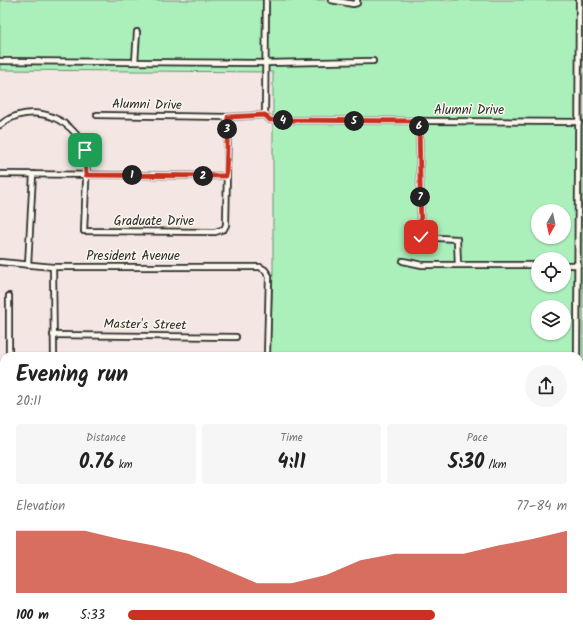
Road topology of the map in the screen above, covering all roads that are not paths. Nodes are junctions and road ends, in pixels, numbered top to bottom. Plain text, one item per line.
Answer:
1 (266, 0) edge
2 (331, 0) edge
3 (358, 0) edge
4 (579, 0) edge
5 (137, 32) dead end
6 (0, 61) edge
7 (373, 61) dead end
8 (136, 62) junction
9 (266, 63) junction
10 (97, 115) dead end
11 (265, 115) junction
12 (228, 117) junction
13 (419, 121) junction
14 (579, 122) junction
15 (0, 125) edge
16 (0, 174) edge
17 (32, 174) junction
18 (86, 175) junction
19 (226, 176) junction
20 (0, 262) edge
21 (403, 262) dead end
22 (28, 265) junction
23 (458, 265) junction
24 (531, 265) edge
25 (571, 265) edge
26 (578, 265) junction
27 (53, 267) junction
28 (9, 296) dead end
29 (53, 335) junction
30 (236, 336) dead end
31 (9, 352) edge
32 (54, 352) edge
33 (267, 352) edge
34 (578, 352) edge

1 - 9 street
2 - 3 street
4 - 14 street
5 - 8 street
6 - 8 street
7 - 9 street
8 - 9 street
9 - 11 street
10 - 12 street, Alumni Drive
11 - 12 street, Alumni Drive
11 - 13 street, Alumni Drive
12 - 19 street
13 - 14 street, Alumni Drive
13 - 23 street
14 - 26 street
15 - 18 street
16 - 17 street
17 - 18 street
17 - 22 street
18 - 19 street
18 - 19 street, Graduate Drive
20 - 22 street, President Avenue
21 - 23 street
22 - 27 street, President Avenue
23 - 24 street
25 - 26 street
26 - 34 street
27 - 29 street
27 - 33 street, President Avenue
28 - 31 street
29 - 30 street, Master's Street
29 - 32 street

